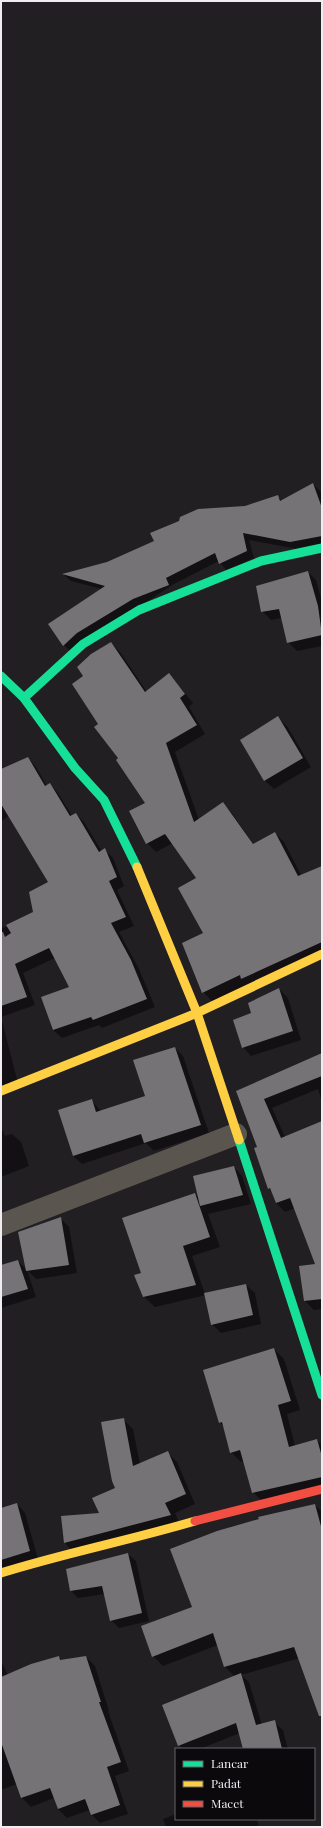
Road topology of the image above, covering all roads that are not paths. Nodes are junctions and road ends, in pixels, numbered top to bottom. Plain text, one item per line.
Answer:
1 (322, 548) edge
2 (1, 676) edge
3 (24, 698) junction
4 (322, 954) edge
5 (196, 1013) junction
6 (1, 1091) edge
7 (236, 1134) junction
8 (1, 1225) edge
9 (322, 1395) edge
10 (322, 1489) edge
11 (1, 1573) edge

1 - 3 street
2 - 3 street
3 - 5 street
4 - 5 street
5 - 6 street
5 - 7 street
7 - 8 street
7 - 9 street
10 - 11 street

